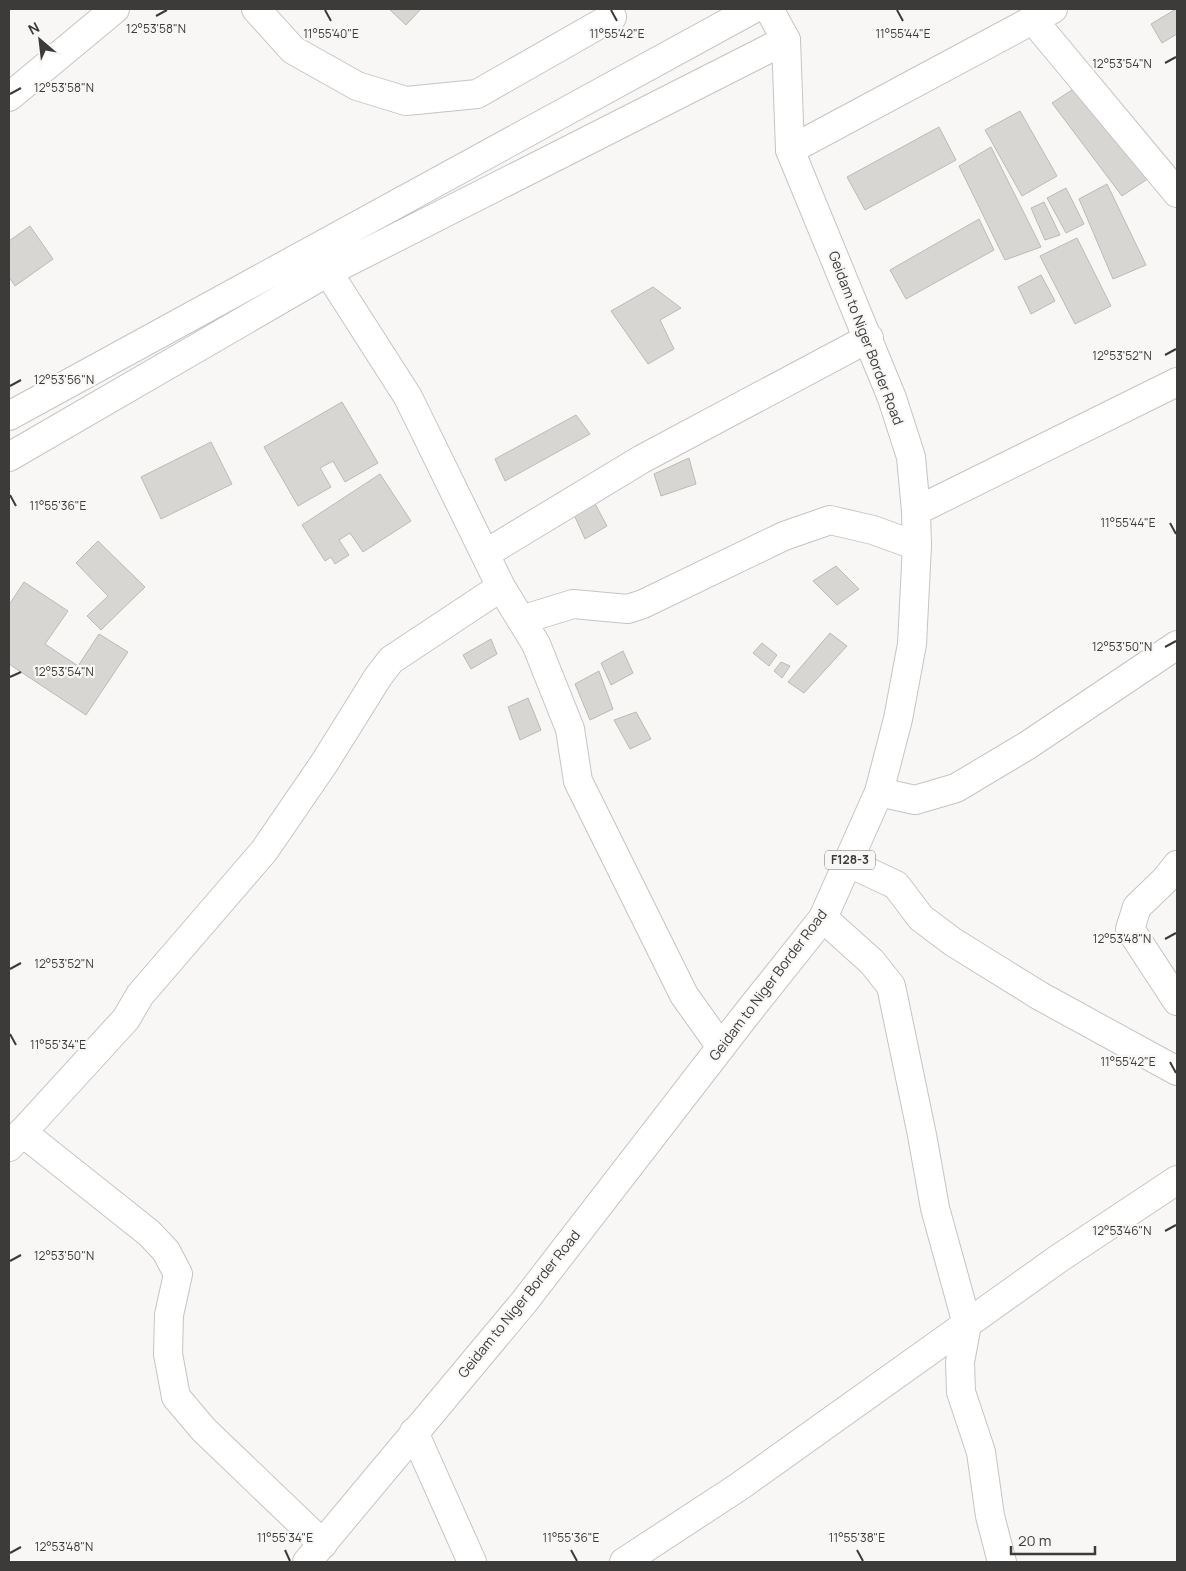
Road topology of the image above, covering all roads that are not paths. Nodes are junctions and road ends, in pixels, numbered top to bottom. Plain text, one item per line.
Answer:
1 (116, 9) edge
2 (256, 9) edge
3 (753, 9) edge
4 (769, 9) edge
5 (1043, 14) edge
6 (612, 18) dead end
7 (786, 40) junction
8 (9, 97) edge
9 (790, 150) junction
10 (1177, 193) edge
11 (328, 272) junction
12 (869, 338) junction
13 (1177, 382) edge
14 (13, 406) edge
15 (9, 457) edge
16 (916, 512) junction
17 (917, 546) junction
18 (485, 554) junction
19 (501, 587) junction
20 (521, 620) junction
21 (1177, 645) edge
22 (879, 792) junction
23 (849, 863) junction
24 (1177, 865) edge
25 (823, 918) junction
26 (1177, 1001) edge
27 (721, 1047) junction
28 (1177, 1072) edge
29 (15, 1140) edge
30 (1177, 1180) edge
31 (967, 1324) junction
32 (414, 1432) junction
33 (315, 1553) edge
34 (472, 1562) edge
35 (624, 1562) edge
36 (1002, 1562) edge

1 - 8 street
2 - 6 street
3 - 14 street
4 - 7 street, Geidam to Niger Border Road / F128-3
5 - 9 street
5 - 10 street
7 - 9 street, Geidam to Niger Border Road / F128-3
7 - 11 street
9 - 12 street, Geidam to Niger Border Road / F128-3
11 - 15 street
11 - 18 street
12 - 16 street, Geidam to Niger Border Road / F128-3
12 - 18 street
13 - 16 street
16 - 17 street, Geidam to Niger Border Road / F128-3
17 - 20 street
17 - 22 street, Geidam to Niger Border Road / F128-3
18 - 19 street
19 - 20 street
19 - 29 street
20 - 27 street
21 - 22 street
22 - 23 street, Geidam to Niger Border Road / F128-3
23 - 25 street, Geidam to Niger Border Road / F128-3
23 - 28 street
24 - 26 street
25 - 27 street, Geidam to Niger Border Road / F128-3
25 - 31 street
27 - 32 street, Geidam to Niger Border Road / F128-3
29 - 33 street
30 - 31 street
31 - 35 street
31 - 36 street
32 - 33 street, Geidam to Niger Border Road / F128-3
32 - 34 street

